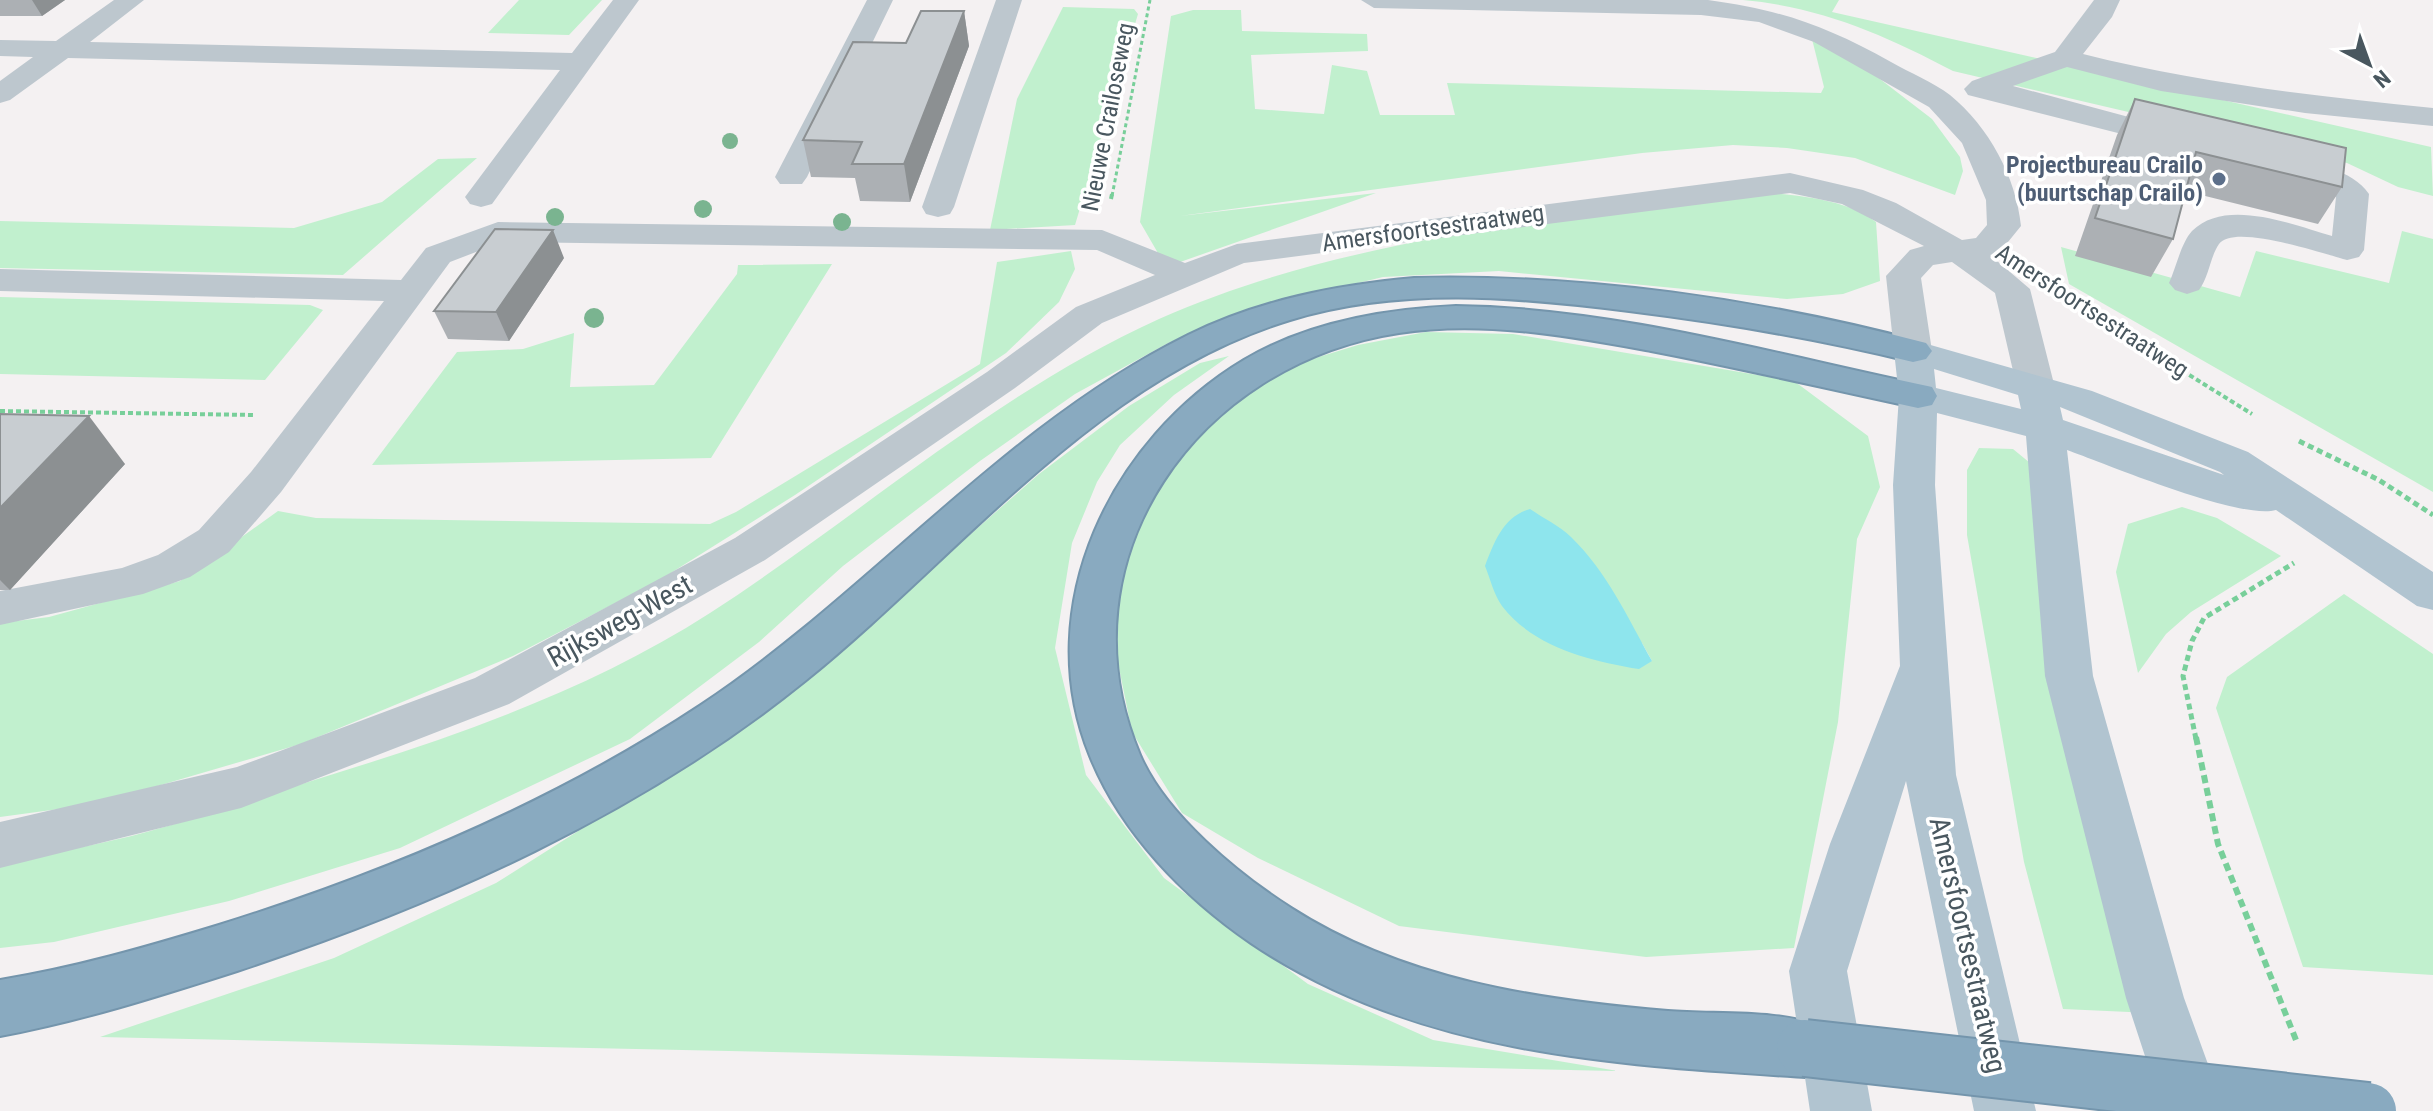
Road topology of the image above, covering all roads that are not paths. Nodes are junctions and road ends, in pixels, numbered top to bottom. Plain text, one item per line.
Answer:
1 (131, 0) edge
2 (626, 0) edge
3 (880, 0) edge
4 (1009, 0) edge
5 (1374, 0) edge
6 (2107, 0) edge
7 (1485, 1) edge
8 (0, 48) edge
9 (64, 50) junction
10 (2065, 58) junction
11 (577, 62) junction
12 (1982, 87) junction
13 (0, 94) edge
14 (1939, 101) junction
15 (2433, 117) edge
16 (2207, 146) edge
17 (2251, 157) edge
18 (791, 177) dead end
19 (481, 197) dead end
20 (938, 207) dead end
21 (1972, 250) junction
22 (1184, 275) junction
23 (0, 280) edge
24 (2187, 283) dead end
25 (408, 291) junction
26 (1915, 373) junction
27 (2040, 408) junction
28 (2433, 594) edge
29 (0, 608) edge
30 (1924, 661) junction
31 (0, 845) edge
32 (0, 1008) edge
33 (1841, 1111) edge
34 (2005, 1111) edge
35 (2194, 1111) edge
36 (2368, 1111) edge

1 - 9 street
2 - 11 street
3 - 18 street
4 - 20 street
5 - 7 street, Amersfoortsestraatweg
6 - 10 street
7 - 14 street, Amersfoortsestraatweg
8 - 9 street
9 - 11 street
9 - 13 street
10 - 12 street
10 - 15 street
11 - 19 street
12 - 14 street
12 - 16 street
14 - 21 street, Amersfoortsestraatweg
17 - 24 street
21 - 22 street, Amersfoortsestraatweg
21 - 26 street, Amersfoortsestraatweg
21 - 27 street, Amersfoortsestraatweg
22 - 25 street
22 - 31 street, Rijksweg-West
23 - 25 street
25 - 29 street
26 - 27 main road
26 - 30 main road, Amersfoortsestraatweg
26 - 32 highway
26 - 36 highway, bridge
27 - 28 main road
27 - 35 main road, Amersfoortsestraatweg
30 - 33 main road
30 - 34 main road, Amersfoortsestraatweg

